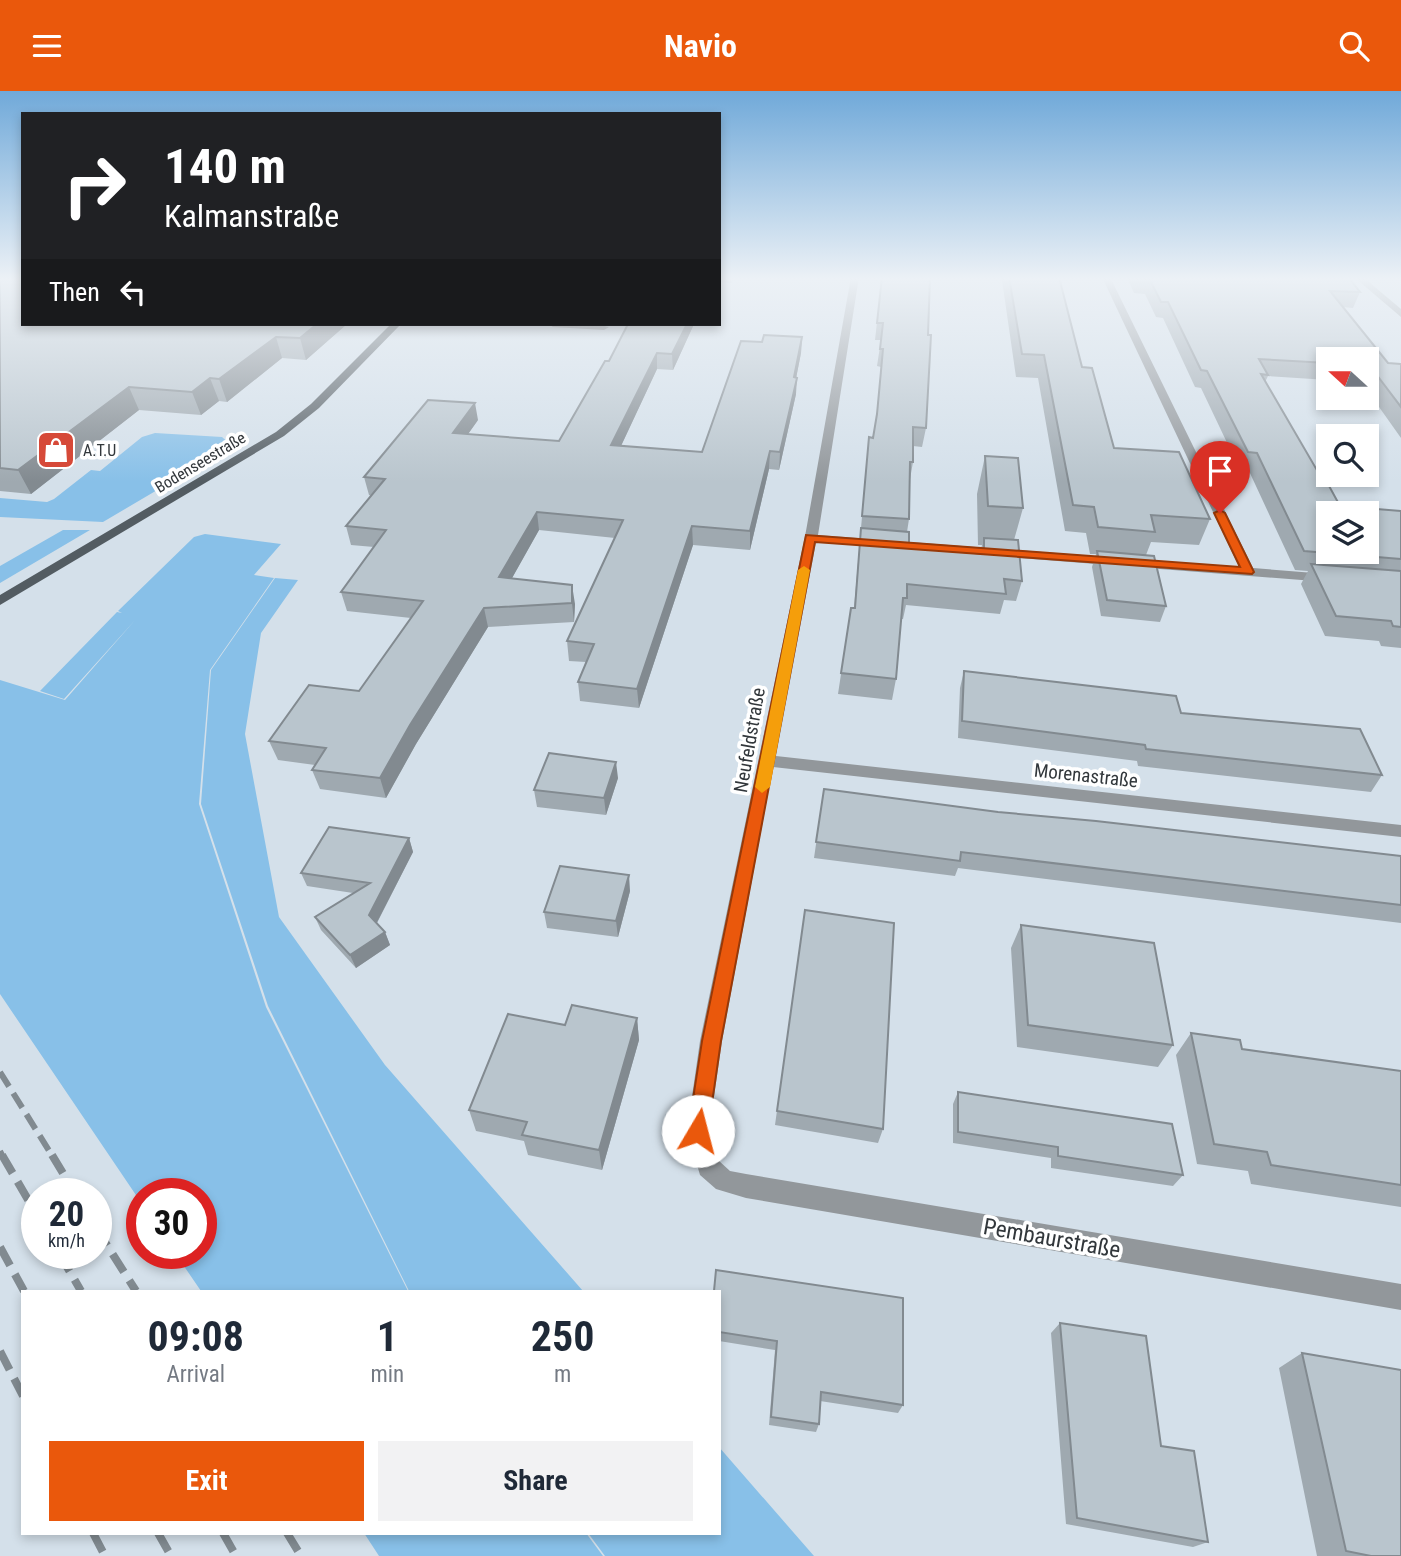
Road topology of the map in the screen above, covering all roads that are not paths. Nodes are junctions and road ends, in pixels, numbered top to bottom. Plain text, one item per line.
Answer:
1 (375, 345) edge
2 (843, 345) edge
3 (1139, 345) edge
4 (810, 538) junction
5 (1248, 572) junction
6 (1345, 580) edge
7 (0, 601) edge
8 (767, 761) junction
9 (1401, 831) edge
10 (708, 1167) joint
11 (1401, 1297) edge

1 - 7 main road, Bodenseestraße
2 - 4 street, Neufeldstraße
3 - 5 street
4 - 5 street
4 - 8 street, Neufeldstraße
5 - 6 street
8 - 9 street, Morenastraße
8 - 10 street, Neufeldstraße
10 - 11 street, Pembaurstraße

